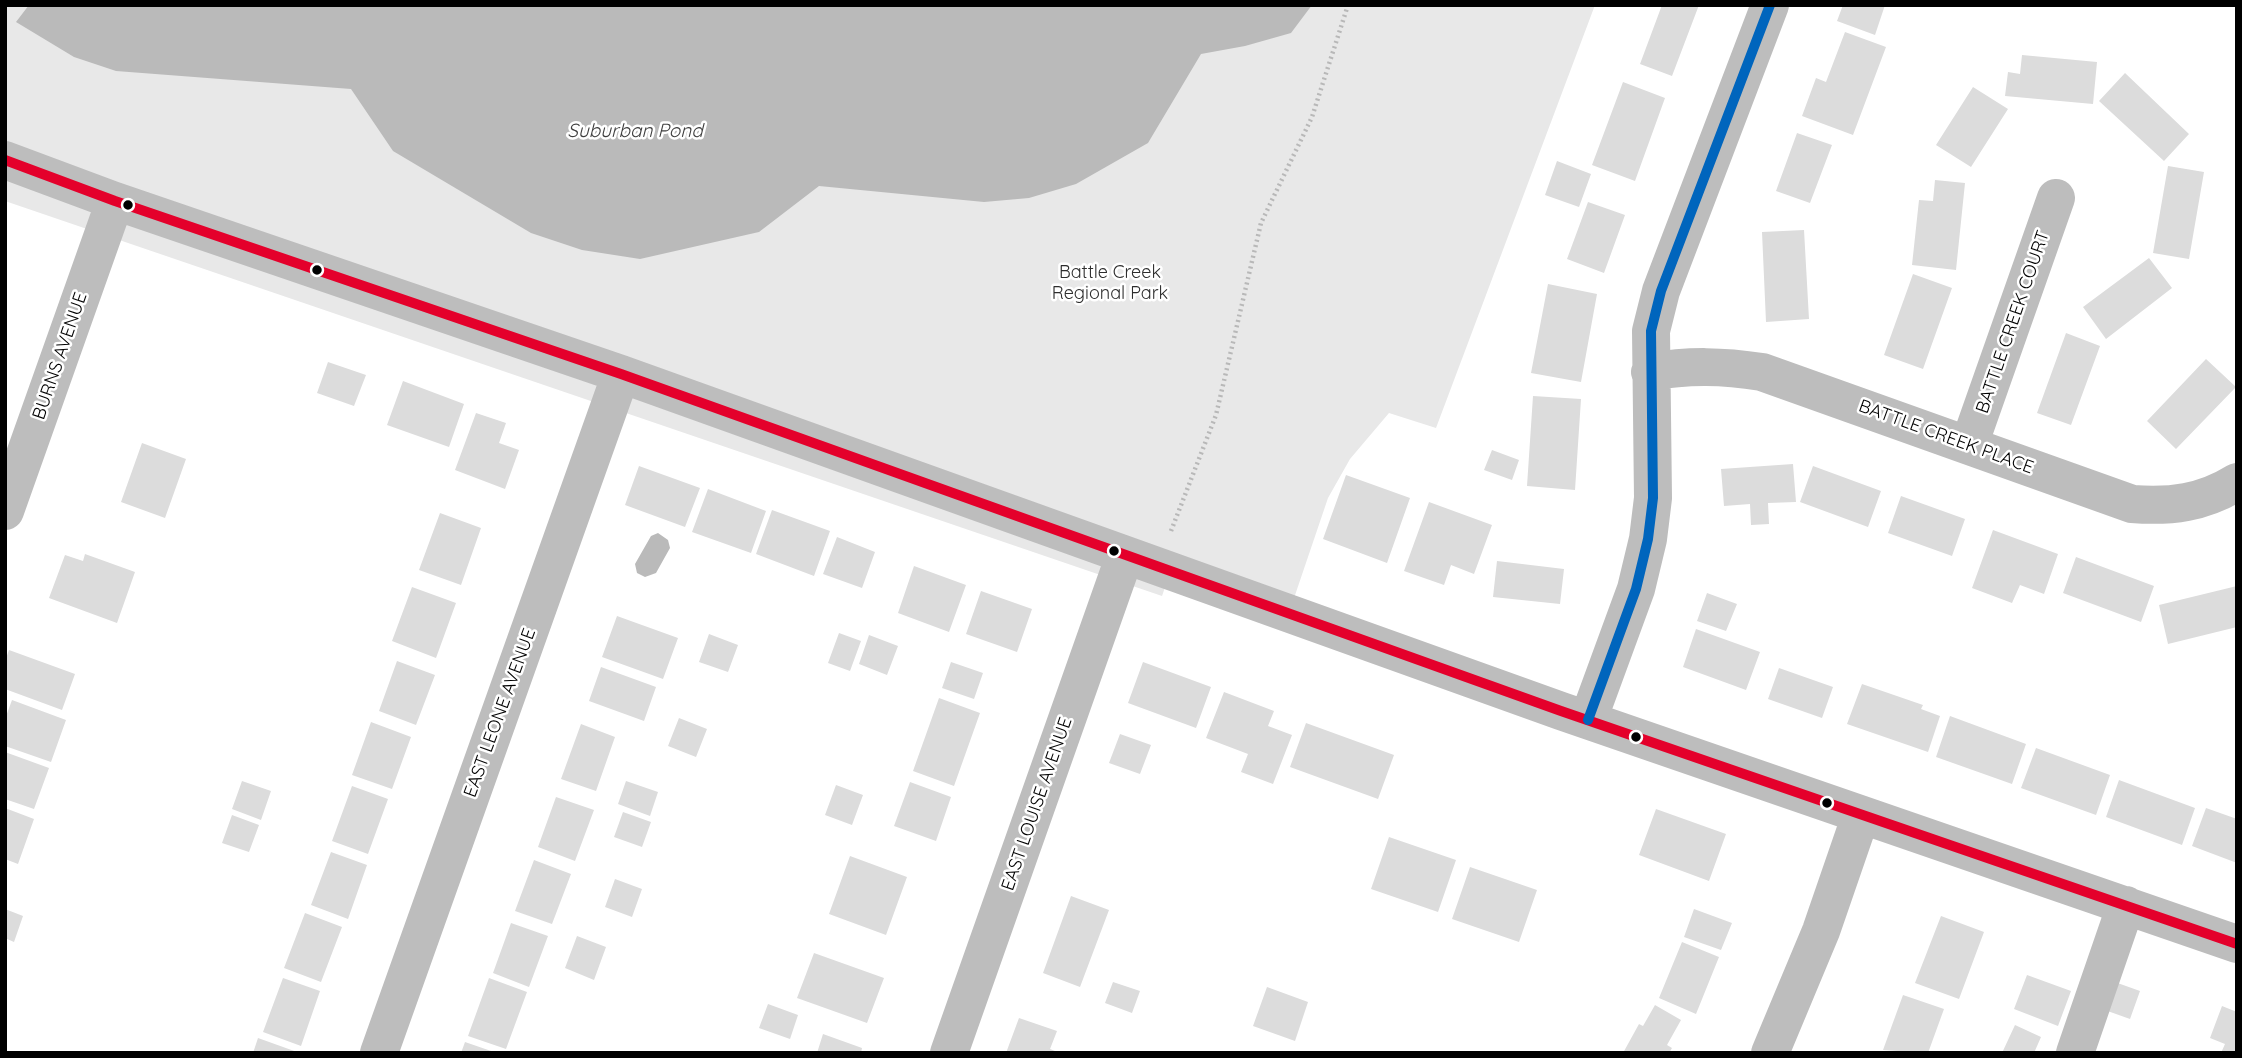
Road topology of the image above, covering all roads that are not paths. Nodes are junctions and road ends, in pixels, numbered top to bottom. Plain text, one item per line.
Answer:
1 (1770, 5) edge
2 (5, 160) edge
3 (2056, 198) dead end
4 (115, 201) junction
5 (1650, 372) junction
6 (621, 374) junction
7 (1969, 445) junction
8 (2237, 482) edge
9 (5, 511) edge
10 (1125, 555) junction
11 (1588, 720) junction
12 (1861, 816) junction
13 (2126, 905) junction
14 (2237, 944) edge
15 (379, 1053) edge
16 (949, 1053) edge
17 (1770, 1053) edge
18 (2076, 1053) edge

1 - 5 street
2 - 4 street
3 - 7 street, BATTLE CREEK COURT
4 - 6 street
4 - 9 street, BURNS AVENUE
5 - 7 street, BATTLE CREEK PLACE
5 - 11 street
6 - 10 street
6 - 15 street, EAST LEONE AVENUE
7 - 8 street, BATTLE CREEK PLACE
10 - 11 street
10 - 16 street, EAST LOUISE AVENUE
11 - 12 street
12 - 13 street
12 - 17 street
13 - 14 street
13 - 18 street

